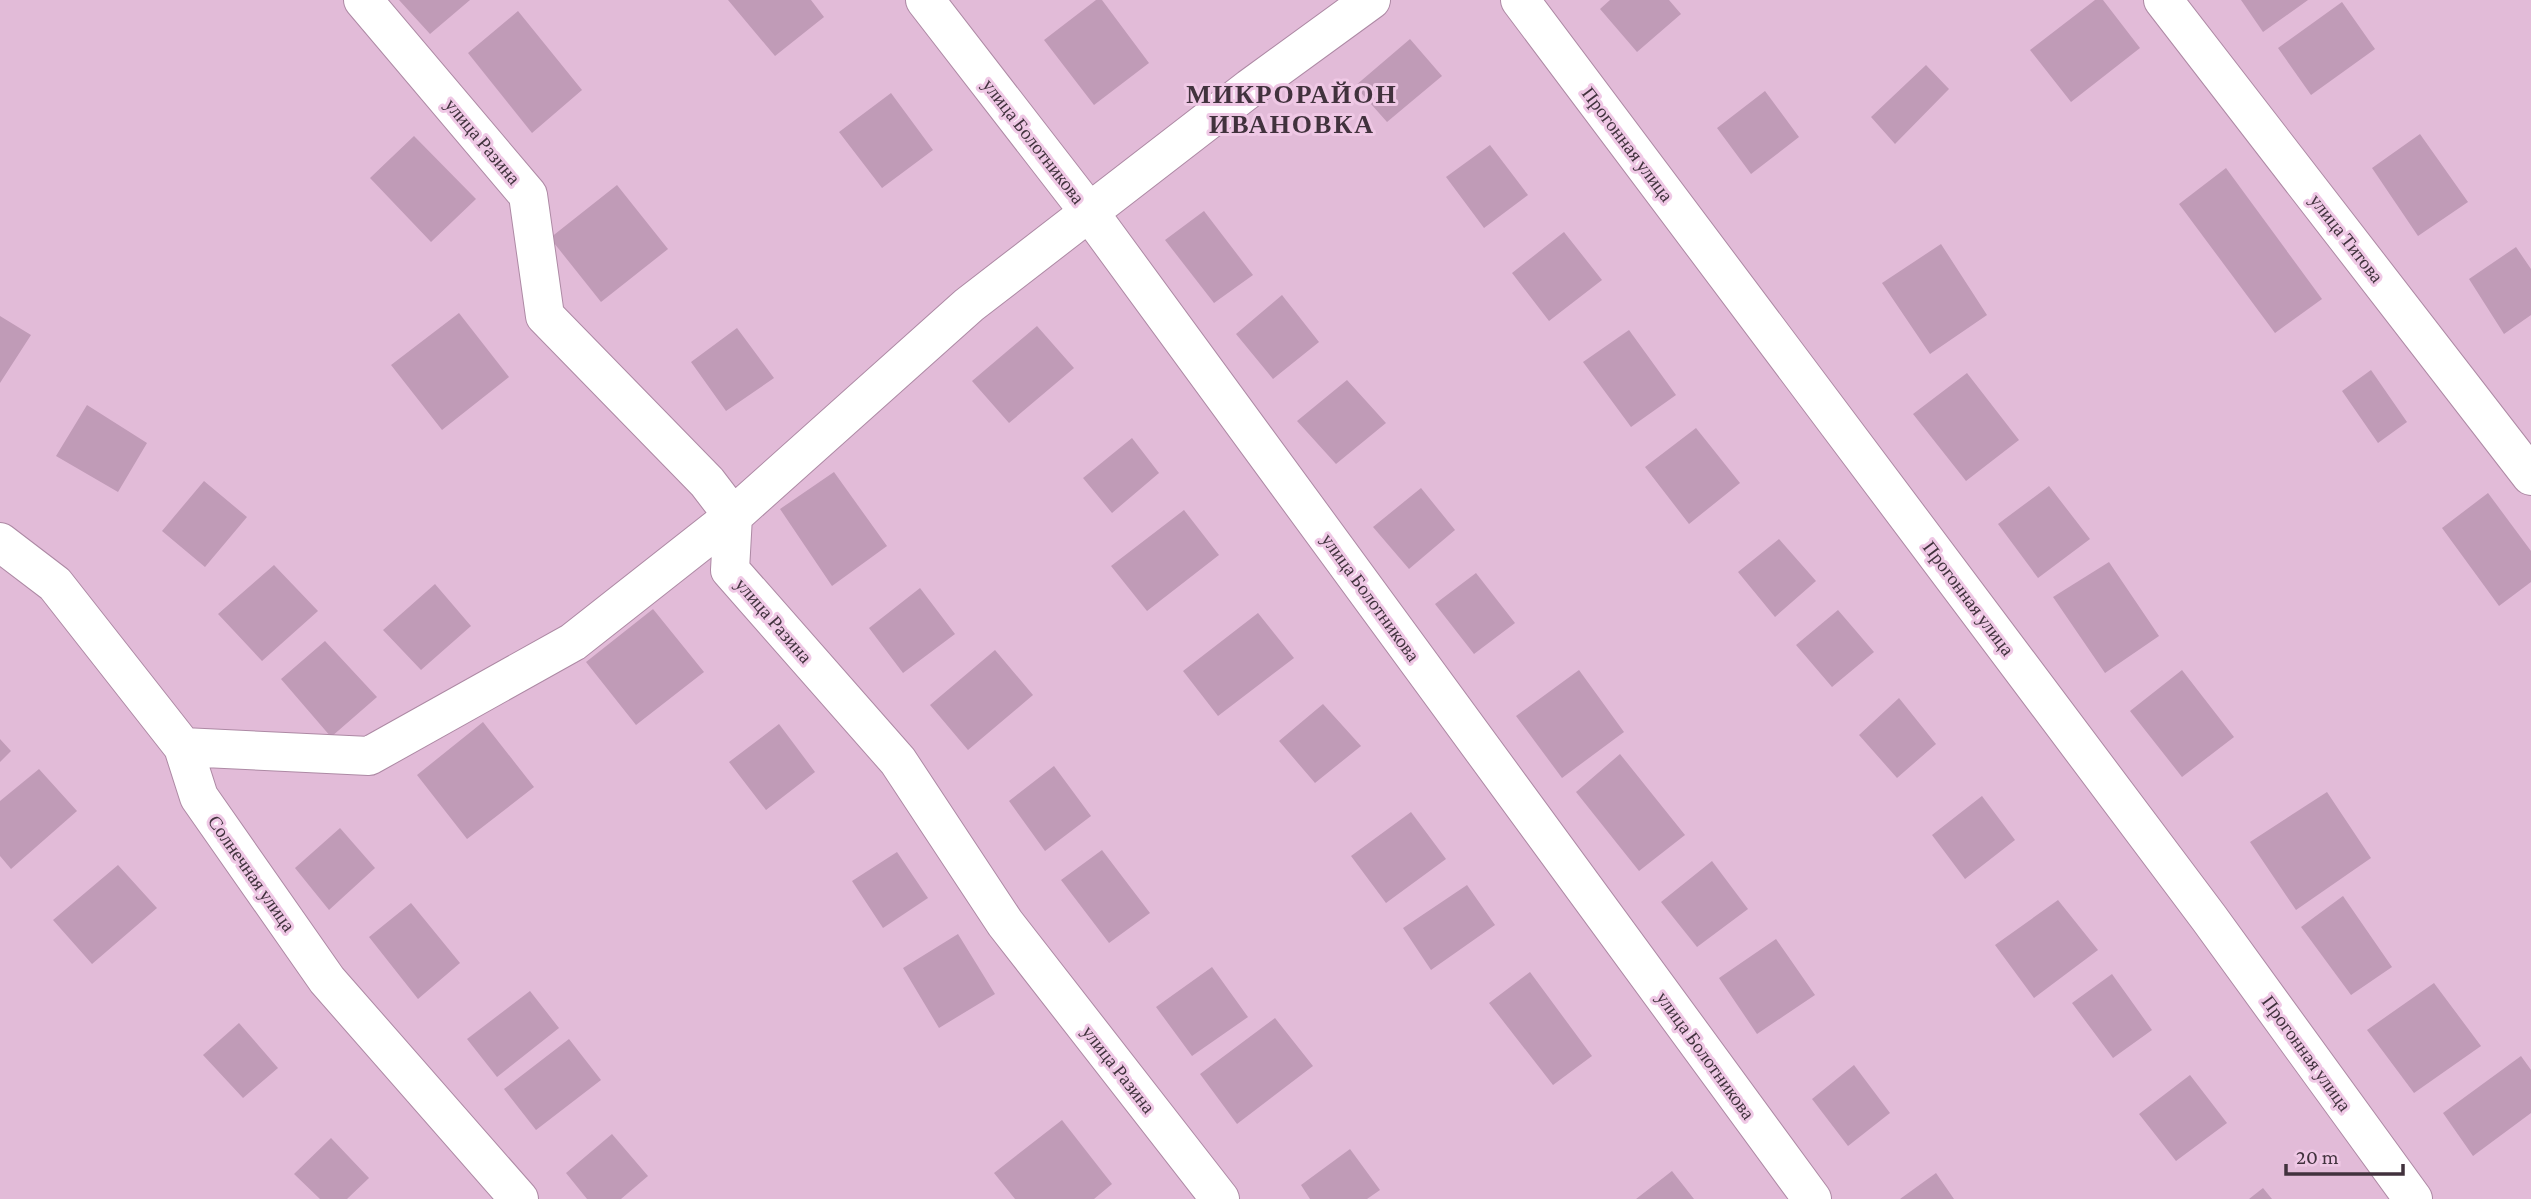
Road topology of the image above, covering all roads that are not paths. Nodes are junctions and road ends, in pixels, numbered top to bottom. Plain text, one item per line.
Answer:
1 (363, 0) edge
2 (925, 0) edge
3 (1371, 0) edge
4 (1520, 0) edge
5 (2163, 0) edge
6 (1089, 212) junction
7 (2531, 476) edge
8 (733, 516) junction
9 (0, 541) edge
10 (183, 747) junction
11 (519, 1199) edge
12 (1220, 1199) edge
13 (1812, 1199) edge
14 (2413, 1199) edge

1 - 8 street, улица Разина
2 - 6 street, улица Болотникова
3 - 6 street
4 - 14 street, Прогонная улица
5 - 7 street, улица Титова
6 - 8 street
6 - 13 street, улица Болотникова
8 - 10 street
8 - 12 street, улица Разина
9 - 10 street, Солнечная улица
10 - 11 street, Солнечная улица

